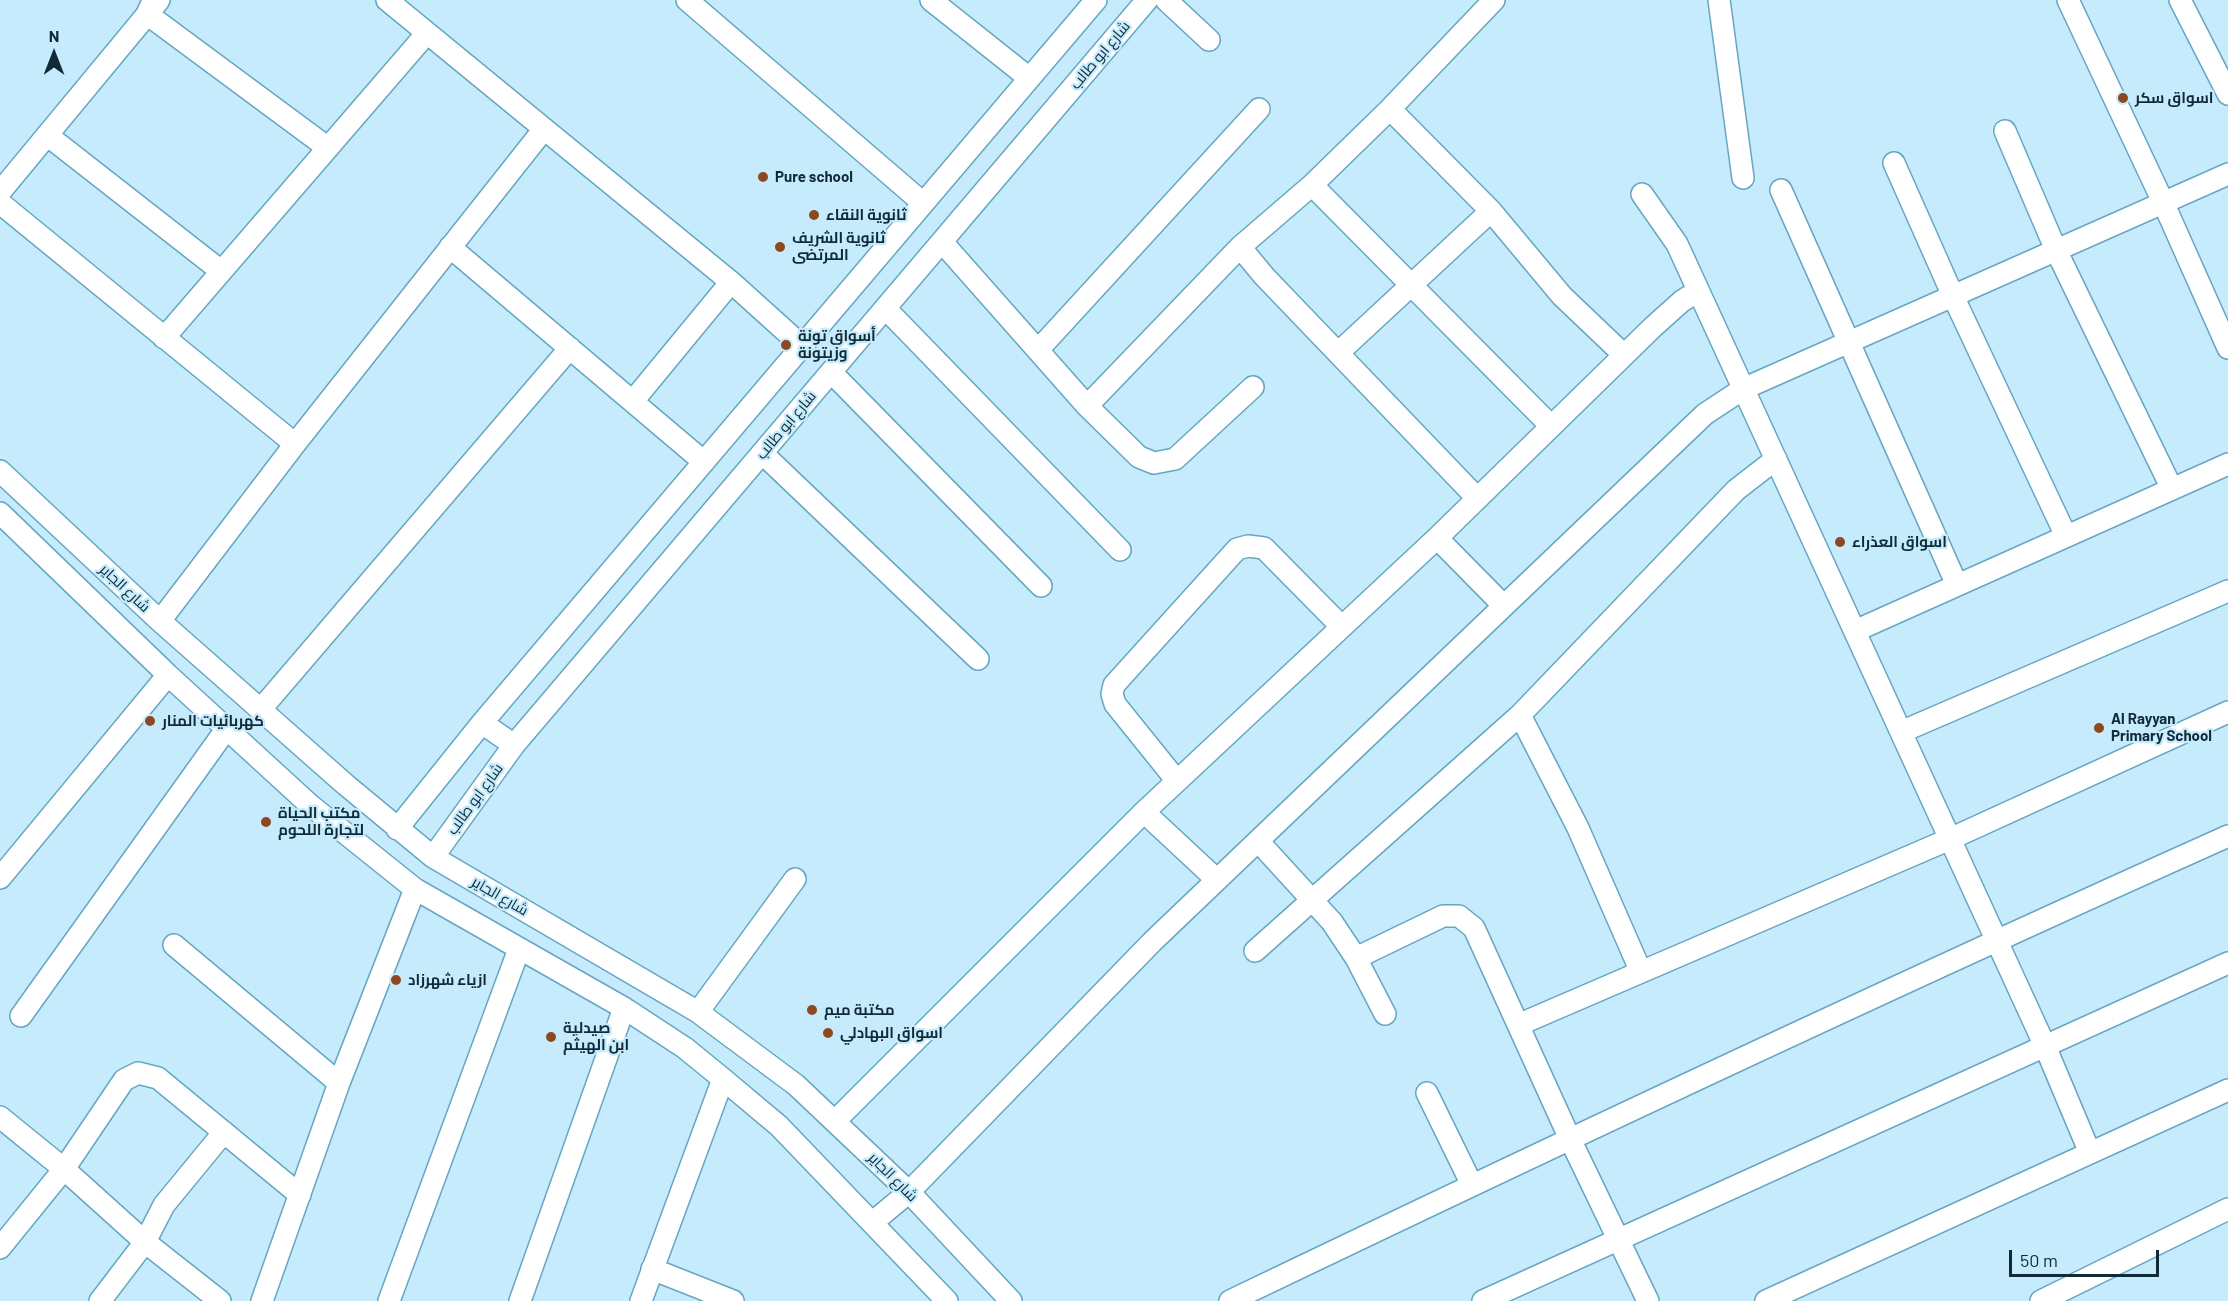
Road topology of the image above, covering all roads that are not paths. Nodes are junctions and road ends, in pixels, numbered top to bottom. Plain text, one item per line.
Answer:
1 (387, 0) edge
2 (688, 0) edge
3 (931, 0) edge
4 (1096, 0) edge
5 (1147, 0) edge
6 (1166, 0) edge
7 (1494, 0) edge
8 (1719, 0) edge
9 (2068, 0) edge
10 (2180, 0) edge
11 (153, 5) edge
12 (427, 33) junction
13 (1209, 40) dead end
14 (1024, 74) dead end
15 (2228, 94) edge
16 (1259, 109) dead end
17 (1390, 109) junction
18 (544, 129) junction
19 (2005, 131) dead end
20 (47, 135) junction
21 (328, 148) junction
22 (1894, 163) dead end
23 (2228, 174) edge
24 (1743, 178) dead end
25 (1312, 185) junction
26 (1781, 190) dead end
27 (0, 192) edge
28 (1642, 194) dead end
29 (2163, 202) junction
30 (0, 203) edge
31 (923, 203) junction
32 (1491, 211) junction
33 (942, 242) junction
34 (1240, 247) junction
35 (450, 248) junction
36 (2056, 250) junction
37 (221, 271) junction
38 (730, 282) junction
39 (1412, 285) junction
40 (1698, 291) junction
41 (1953, 296) junction
42 (885, 309) junction
43 (164, 338) junction
44 (1848, 342) junction
45 (802, 346) junction
46 (570, 348) junction
47 (2228, 348) edge
48 (1038, 350) junction
49 (1338, 353) junction
50 (1624, 355) junction
51 (831, 372) junction
52 (1253, 387) dead end
53 (1743, 389) junction
54 (633, 401) junction
55 (1087, 406) junction
56 (1551, 426) junction
57 (295, 444) junction
58 (762, 453) junction
59 (1776, 459) junction
60 (704, 462) junction
61 (2228, 464) edge
62 (0, 471) edge
63 (2172, 489) junction
64 (1477, 498) junction
65 (0, 513) edge
66 (2066, 536) junction
67 (1437, 538) junction
68 (1120, 550) dead end
69 (1957, 585) junction
70 (1041, 586) dead end
71 (2228, 591) edge
72 (1504, 606) junction
73 (160, 621) junction
74 (1342, 627) junction
75 (1855, 630) junction
76 (978, 659) dead end
77 (168, 675) junction
78 (261, 709) junction
79 (2228, 712) edge
80 (1520, 715) junction
81 (482, 723) junction
82 (227, 728) junction
83 (1901, 732) junction
84 (513, 745) junction
85 (1177, 781) junction
86 (1144, 812) junction
87 (397, 828) junction
88 (2228, 836) edge
89 (1950, 839) junction
90 (1257, 841) junction
91 (433, 857) junction
92 (0, 878) edge
93 (795, 879) dead end
94 (1216, 880) junction
95 (415, 889) junction
96 (1313, 901) junction
97 (1997, 940) junction
98 (174, 945) dead end
99 (519, 949) junction
100 (1255, 951) dead end
101 (1356, 957) junction
102 (2228, 963) edge
103 (1641, 972) junction
104 (624, 1008) junction
105 (698, 1012) junction
106 (1385, 1014) dead end
107 (21, 1016) dead end
108 (1518, 1025) junction
109 (2045, 1046) junction
110 (723, 1079) junction
111 (339, 1083) junction
112 (2228, 1090) edge
113 (1427, 1092) dead end
114 (0, 1117) edge
115 (835, 1121) junction
116 (224, 1132) junction
117 (1570, 1139) junction
118 (2090, 1153) junction
119 (64, 1169) junction
120 (1472, 1185) junction
121 (909, 1192) junction
122 (300, 1195) junction
123 (2228, 1209) edge
124 (873, 1222) junction
125 (1617, 1239) junction
126 (146, 1242) junction
127 (0, 1248) edge
128 (652, 1269) junction
129 (100, 1301) edge
130 (220, 1301) edge
131 (262, 1301) edge
132 (389, 1301) edge
133 (520, 1301) edge
134 (641, 1301) edge
135 (733, 1301) edge
136 (947, 1301) edge
137 (1011, 1301) edge
138 (1230, 1301) edge
139 (1483, 1301) edge
140 (1648, 1301) edge
141 (1766, 1301) edge
142 (2041, 1301) edge

1 - 12 street
2 - 31 street
3 - 14 street
4 - 31 street
5 - 33 street, شارع ابو طالب
6 - 13 street
7 - 17 street
8 - 24 street
9 - 29 street
10 - 15 street
11 - 20 street
11 - 21 street
12 - 18 street
12 - 21 street
16 - 48 street
17 - 25 street
17 - 32 street
18 - 35 street
18 - 38 street
19 - 36 street
20 - 27 street
20 - 37 street
21 - 37 street
22 - 41 street
23 - 29 street
25 - 34 street
25 - 39 street
26 - 44 street
28 - 40 street
29 - 36 street
29 - 47 street
30 - 43 street
31 - 45 street
32 - 39 street
32 - 50 street
33 - 42 street, شارع ابو طالب
33 - 48 street
34 - 49 street
34 - 55 street
35 - 46 street
35 - 57 street
36 - 41 street
36 - 63 street
37 - 43 street
38 - 45 street
38 - 54 street
39 - 49 street
39 - 56 street
40 - 50 street
40 - 53 street
41 - 44 street
41 - 66 street
42 - 51 street, شارع ابو طالب
42 - 68 street
43 - 57 street
44 - 53 street
44 - 69 street
45 - 60 street
46 - 54 street
46 - 78 street
48 - 55 street
49 - 64 street
50 - 56 street
51 - 58 street, شارع ابو طالب
51 - 70 street
52 - 55 street
53 - 59 street
53 - 72 street
54 - 60 street
56 - 64 street
57 - 73 street
58 - 76 street
58 - 84 street, شارع ابو طالب
59 - 75 street
59 - 80 street
60 - 81 street
61 - 63 street
62 - 73 street, شارع الجاير
63 - 66 street
64 - 67 street
65 - 77 street
66 - 69 street
67 - 72 street
67 - 74 street
69 - 75 street
71 - 83 street
72 - 90 street
73 - 78 street, شارع الجاير
74 - 85 street
74 - 85 street
75 - 83 street
77 - 82 street
77 - 92 street
78 - 87 street, شارع الجاير
79 - 89 street
80 - 96 street
80 - 103 street
81 - 84 street
81 - 87 street
82 - 95 street
82 - 107 street
83 - 89 street
84 - 91 street, شارع ابو طالب
85 - 86 street
86 - 94 street
86 - 115 street
87 - 91 street, شارع الجاير
88 - 97 street
89 - 97 street
89 - 103 street
90 - 94 street
90 - 96 street
91 - 105 street, شارع الجاير
93 - 105 street
94 - 121 street
95 - 99 street
95 - 111 street
96 - 100 street
96 - 101 street
97 - 109 street
97 - 117 street
98 - 111 street
99 - 104 street
99 - 132 street
101 - 106 street
101 - 108 street
102 - 109 street
103 - 108 street
104 - 110 street
104 - 133 street
105 - 115 street, شارع الجاير
108 - 117 street
109 - 118 street
109 - 125 street
110 - 124 street
110 - 128 street
111 - 122 street
112 - 118 street
113 - 120 street
114 - 119 street
115 - 121 street, شارع الجاير
116 - 119 street
116 - 122 street
116 - 126 street
117 - 120 street
117 - 125 street
118 - 141 street
119 - 126 street
119 - 127 street
120 - 138 street
121 - 124 street
121 - 137 street, شارع الجاير
122 - 131 street
123 - 142 street
124 - 136 street
125 - 139 street
125 - 140 street
126 - 129 street
126 - 130 street
128 - 134 street
128 - 135 street

